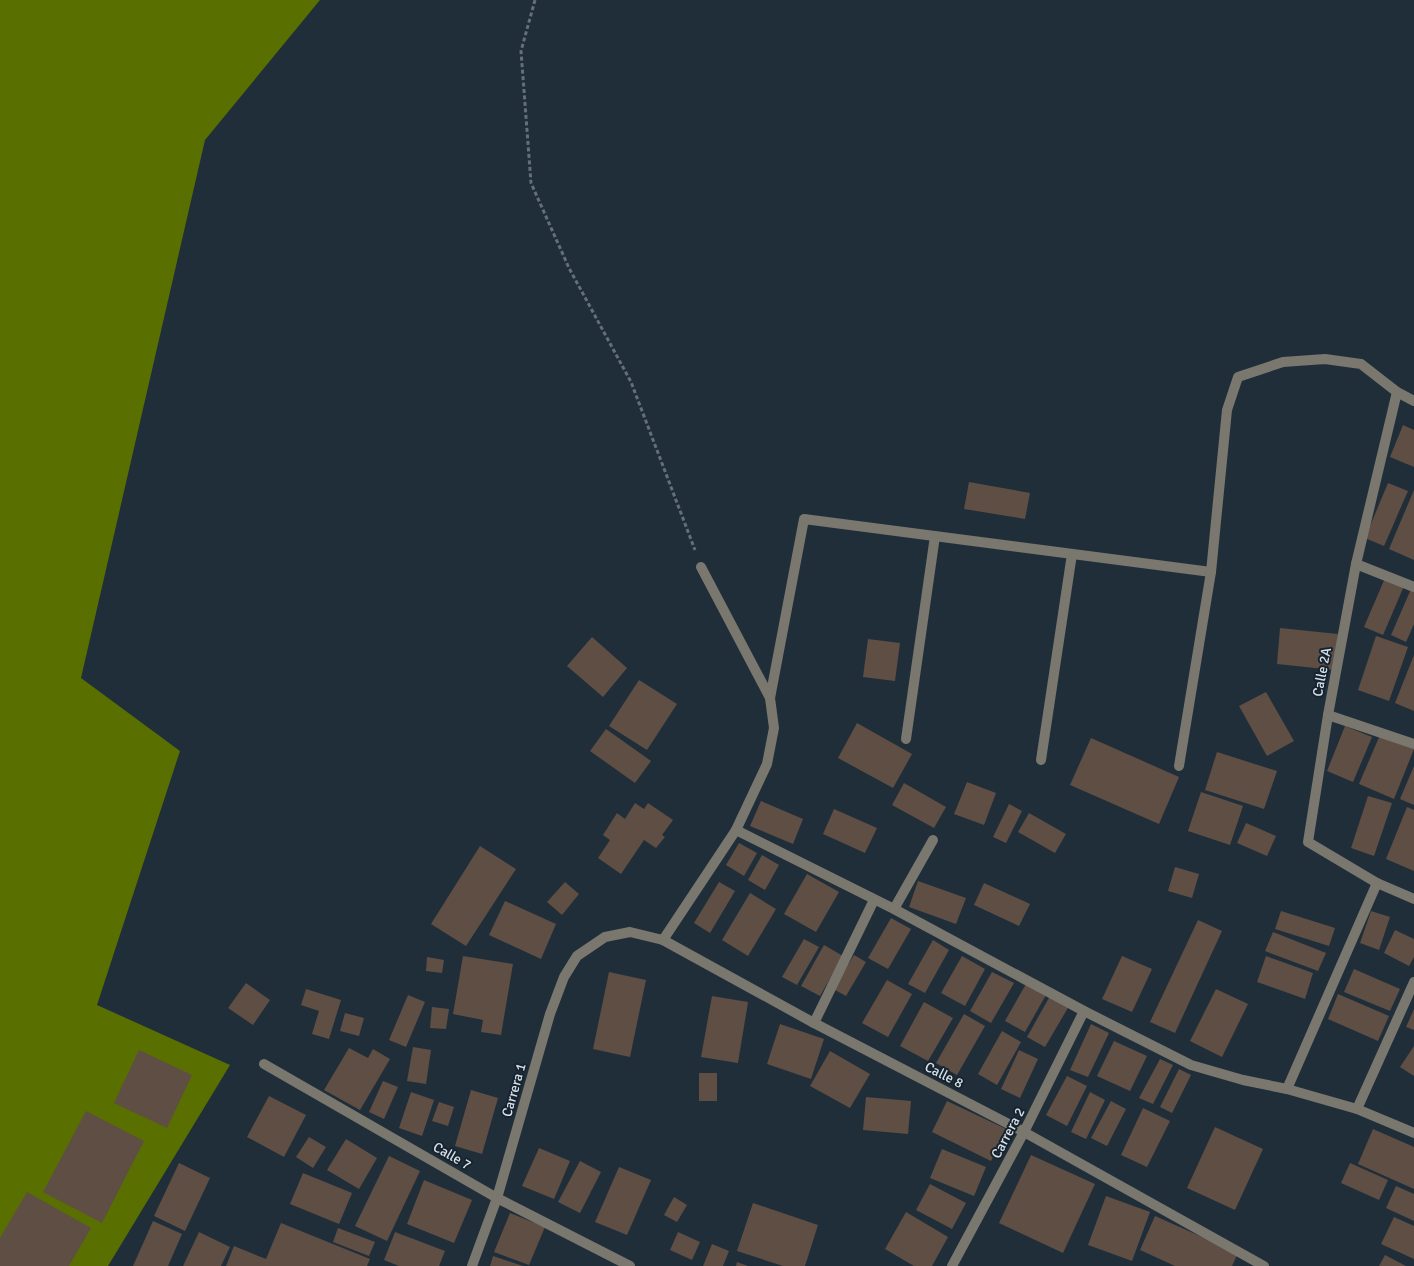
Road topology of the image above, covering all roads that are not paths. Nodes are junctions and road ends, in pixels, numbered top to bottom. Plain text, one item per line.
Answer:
1 (1397, 392) junction
2 (1414, 401) edge
3 (935, 536) junction
4 (1072, 554) junction
5 (1356, 564) junction
6 (701, 567) road end
7 (1211, 572) junction
8 (1414, 586) edge
9 (770, 698) junction
10 (1328, 716) junction
11 (906, 739) dead end
12 (1414, 744) edge
13 (1042, 760) dead end
14 (1179, 766) dead end
15 (736, 830) junction
16 (933, 840) dead end
17 (1377, 884) junction
18 (1414, 899) edge
19 (874, 900) junction
20 (894, 909) junction
21 (605, 937) joint
22 (663, 940) junction
23 (1414, 982) edge
24 (1084, 1011) junction
25 (814, 1023) junction
26 (264, 1064) dead end
27 (1287, 1088) junction
28 (1357, 1109) junction
29 (1024, 1132) junction
30 (1414, 1134) edge
31 (496, 1198) junction
32 (472, 1266) edge
33 (630, 1266) edge
34 (952, 1266) edge
35 (1264, 1266) edge

1 - 2 street
1 - 5 street, Calle 2A
1 - 7 street
3 - 4 street
3 - 9 street
3 - 11 street
4 - 7 street
4 - 13 street
5 - 8 street
5 - 10 street, Calle 2A
6 - 9 street
7 - 14 street
9 - 15 street
10 - 12 street
10 - 17 street, Calle 2A
15 - 19 street
15 - 22 street
16 - 20 street
17 - 18 street, Calle 2A
17 - 27 street
19 - 20 street
19 - 25 street
20 - 24 street
21 - 22 street, Calle 8
21 - 31 street, Carrera 1
22 - 25 street, Calle 8
23 - 28 street
24 - 27 street
24 - 29 street, Carrera 2
25 - 29 street, Calle 8
26 - 31 street, Calle 7
27 - 28 street
28 - 30 street
29 - 34 street, Carrera 2
29 - 35 street, Calle 8
31 - 32 street, Carrera 1
31 - 33 street, Calle 7

